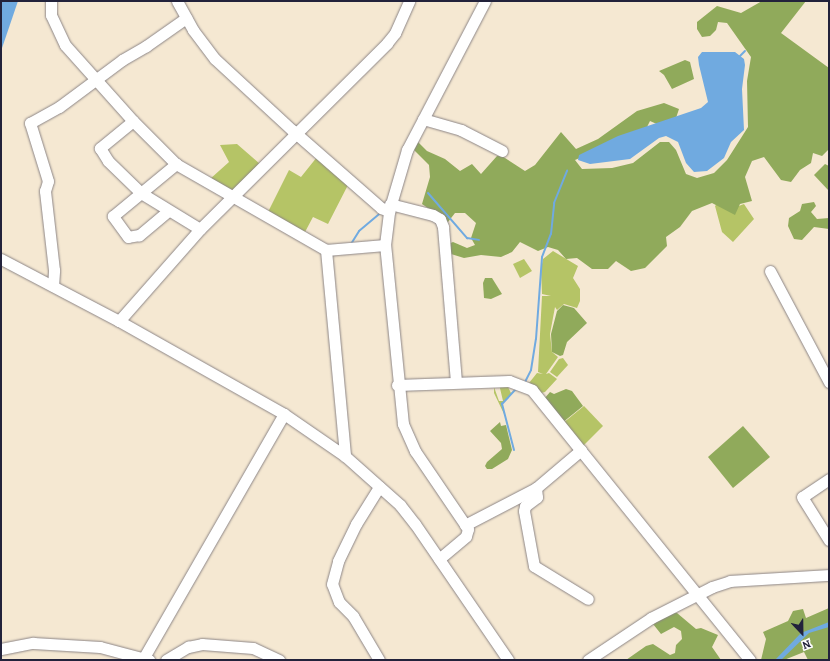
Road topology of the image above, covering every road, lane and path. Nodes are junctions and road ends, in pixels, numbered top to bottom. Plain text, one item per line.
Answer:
1 (50, 1) edge
2 (177, 1) edge
3 (409, 1) edge
4 (485, 1) edge
5 (186, 18) junction
6 (96, 79) junction
7 (423, 118) junction
8 (133, 121) junction
9 (296, 132) junction
10 (502, 150) dead end
11 (176, 164) junction
12 (141, 193) junction
13 (233, 196) junction
14 (390, 207) junction
15 (168, 211) junction
16 (200, 229) junction
17 (385, 245) junction
18 (326, 250) junction
19 (1, 259) edge
20 (770, 271) dead end
21 (53, 286) junction
22 (119, 321) junction
23 (456, 381) junction
24 (829, 382) edge
25 (397, 385) junction
26 (284, 414) junction
27 (581, 450) junction
28 (345, 456) junction
29 (829, 479) edge
30 (379, 487) junction
31 (536, 488) junction
32 (465, 525) junction
33 (829, 540) edge
34 (439, 559) junction
35 (829, 575) edge
36 (696, 596) junction
37 (588, 598) dead end
38 (1, 649) edge
39 (146, 659) edge
40 (166, 660) edge
41 (279, 660) edge
42 (379, 660) edge
43 (508, 660) edge
44 (588, 660) edge
45 (750, 660) edge

1 - 6 street
2 - 5 street
3 - 9 street
4 - 7 street
5 - 6 street
5 - 9 street
6 - 8 street
6 - 21 street
7 - 10 street
7 - 14 street
8 - 11 street
8 - 12 street
9 - 13 street
9 - 14 street
11 - 12 street
11 - 13 street
12 - 15 street
12 - 15 street
13 - 16 street
13 - 18 street
14 - 17 street
14 - 23 street
15 - 16 street
16 - 22 street
17 - 18 street
17 - 25 street
18 - 28 street
19 - 21 street
20 - 24 street
21 - 22 street
22 - 26 street
23 - 25 street
23 - 27 street
25 - 32 street
26 - 28 street
26 - 39 street
27 - 31 street
27 - 36 street
28 - 30 street
29 - 33 street
30 - 34 street
30 - 42 street
31 - 32 street
31 - 37 street
32 - 34 street
34 - 43 street
35 - 36 street
36 - 44 street
36 - 45 street
38 - 39 street
40 - 41 street

